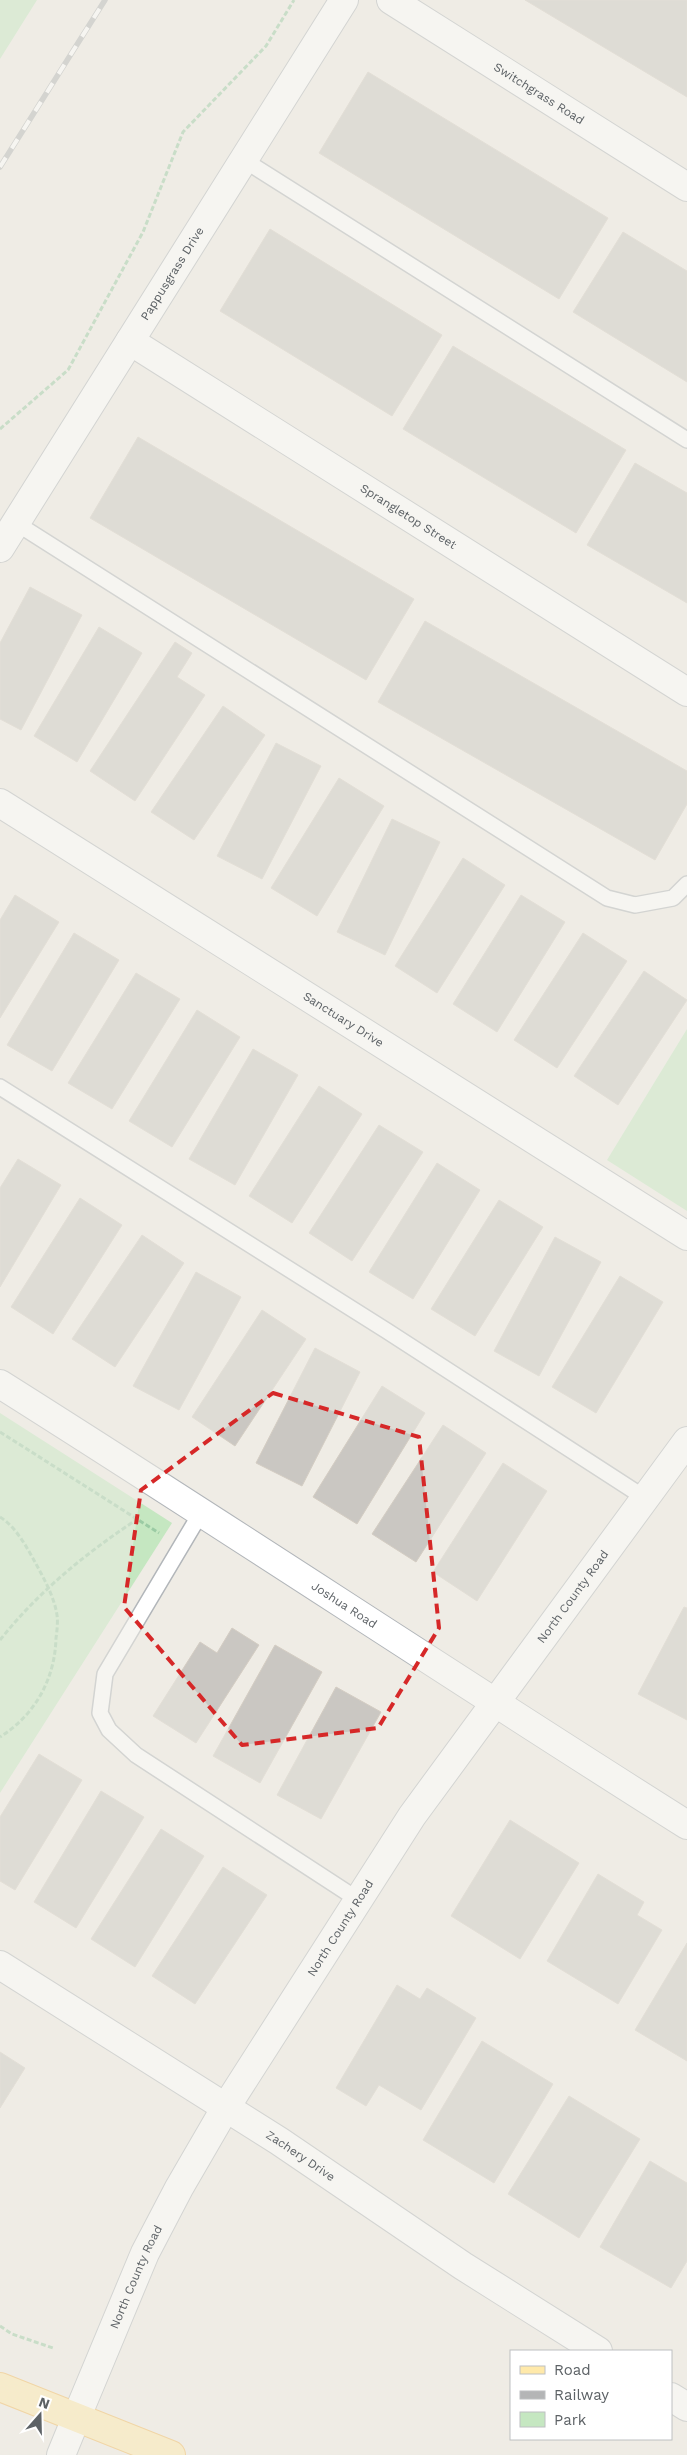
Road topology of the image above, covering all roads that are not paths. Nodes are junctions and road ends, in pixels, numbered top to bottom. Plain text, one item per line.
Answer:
1 (344, 0) edge
2 (391, 0) edge
3 (244, 160) junction
4 (687, 187) edge
5 (130, 341) junction
6 (687, 440) edge
7 (16, 523) junction
8 (0, 548) edge
9 (687, 692) edge
10 (0, 803) edge
11 (687, 884) edge
12 (0, 1087) edge
13 (687, 1236) edge
14 (0, 1384) edge
15 (687, 1441) edge
16 (645, 1498) junction
17 (202, 1511) junction
18 (494, 1703) junction
19 (687, 1825) edge
20 (357, 1900) junction
21 (0, 1965) edge
22 (226, 2107) junction
23 (596, 2350) edge
24 (0, 2387) edge
25 (672, 2398) edge
26 (687, 2407) edge
27 (77, 2416) junction
28 (61, 2455) edge
29 (171, 2455) edge

1 - 3 street, Pappusgrass Drive
2 - 4 street, Switchgrass Road
3 - 5 street, Pappusgrass Drive
3 - 6 lane
5 - 7 street, Pappusgrass Drive
5 - 9 street, Sprangletop Street
7 - 8 street, Pappusgrass Drive
7 - 11 lane
10 - 13 street, Sanctuary Drive
12 - 16 lane
14 - 17 street, Joshua Road
15 - 16 street, North County Road
16 - 18 street, North County Road
17 - 18 street, Joshua Road
17 - 20 lane
18 - 19 street, Joshua Road
18 - 20 street, North County Road
20 - 22 street, North County Road
21 - 22 street, Zachery Drive
22 - 23 street, Zachery Drive
22 - 27 street, North County Road
24 - 27 main road
25 - 26 street
27 - 28 street, North County Road
27 - 29 main road

